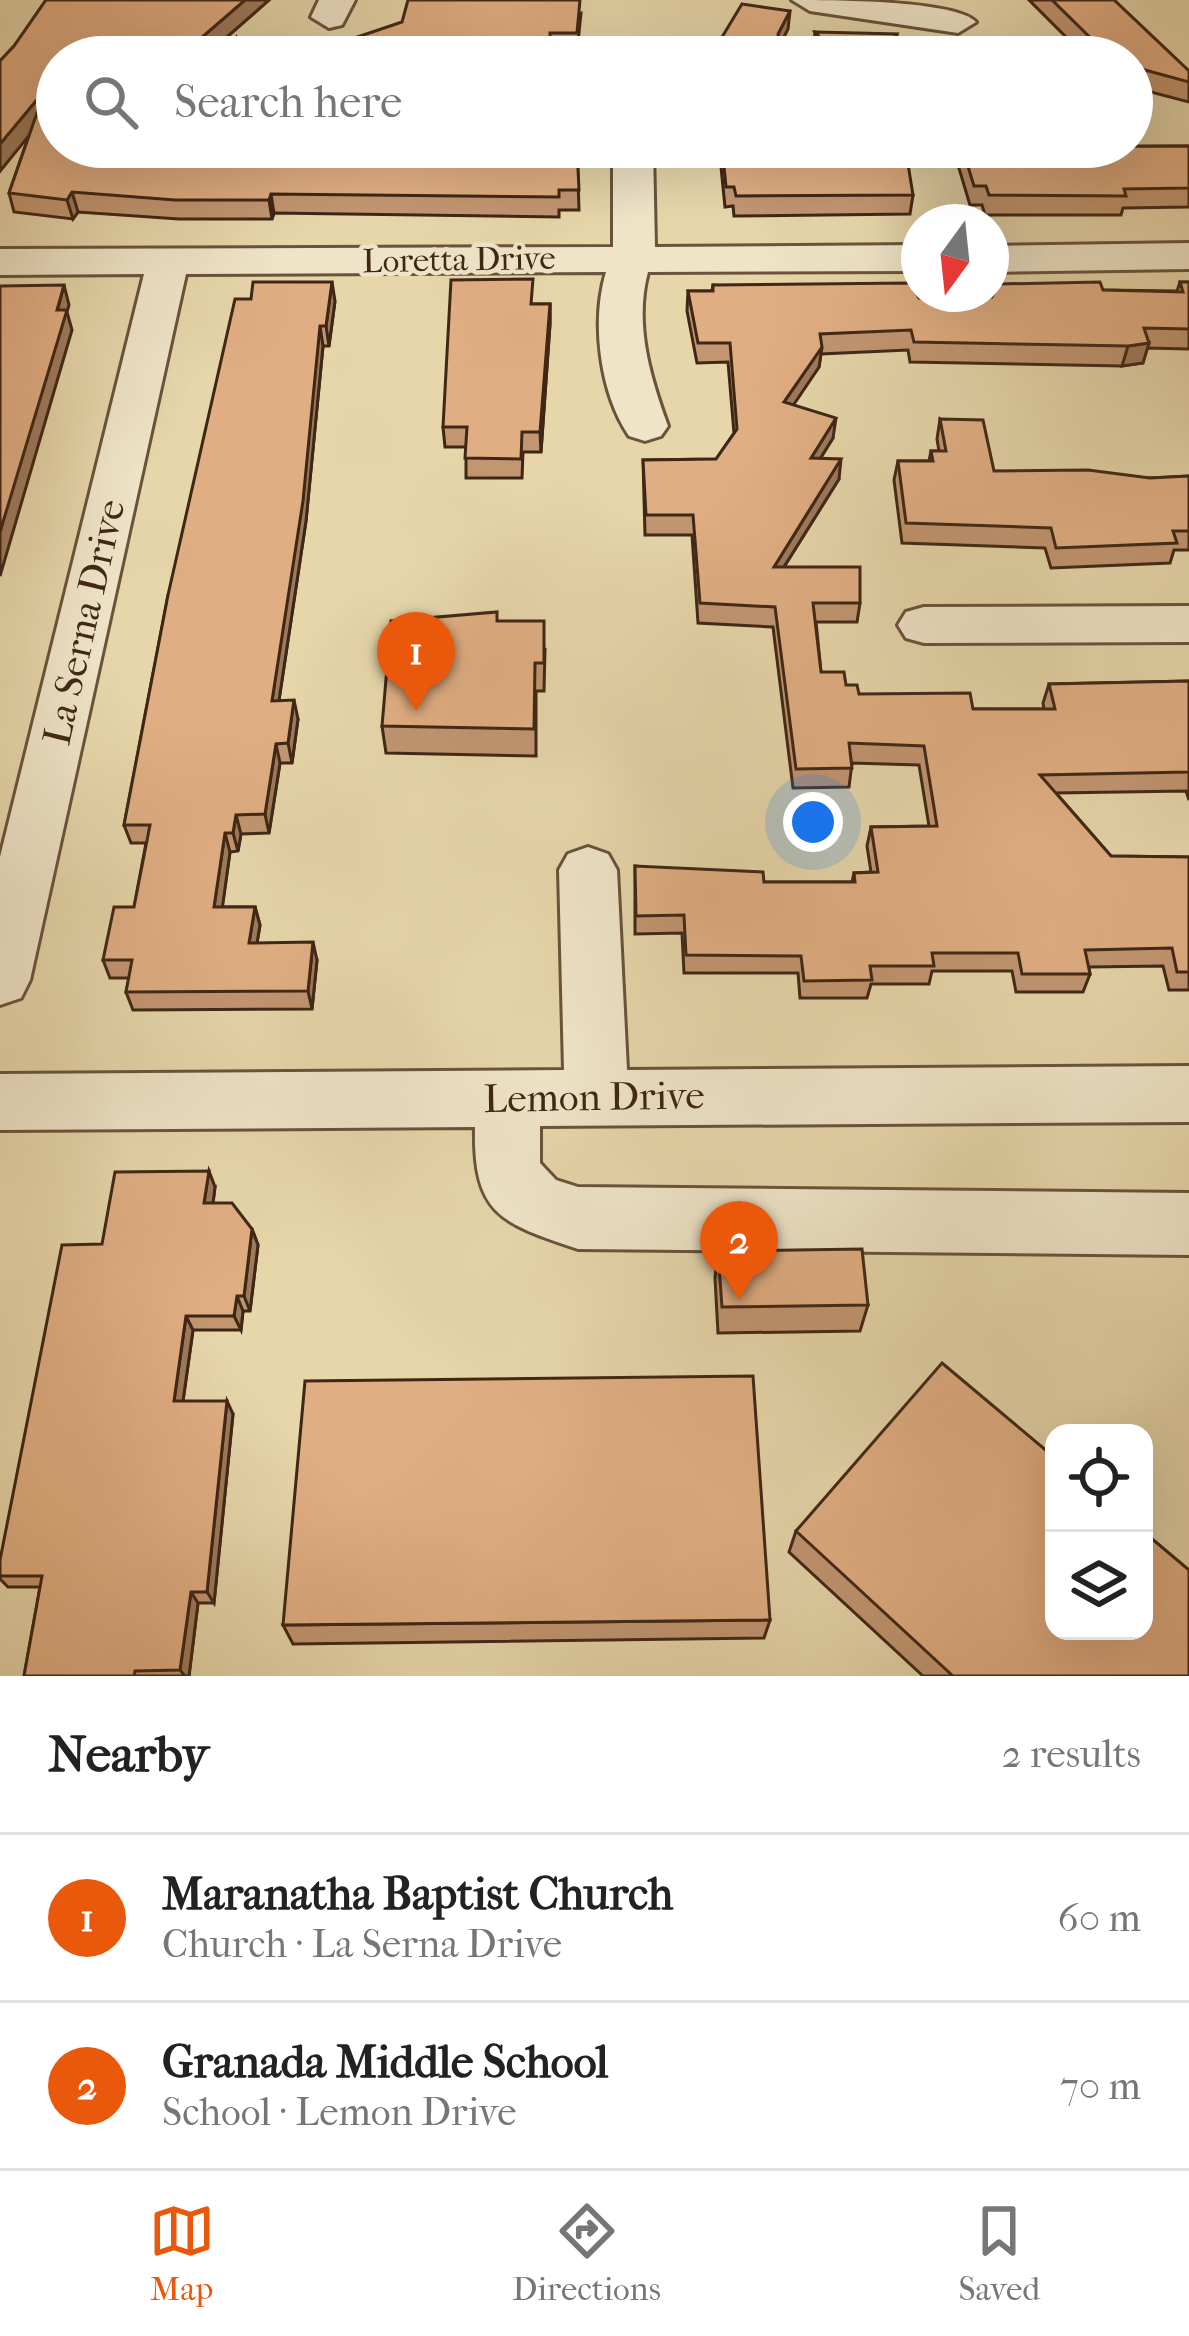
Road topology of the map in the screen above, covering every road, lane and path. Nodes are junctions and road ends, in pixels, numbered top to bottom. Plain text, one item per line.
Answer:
1 (810, 0) edge
2 (958, 22) dead end
3 (634, 168) edge
4 (1189, 256) edge
5 (632, 258) junction
6 (901, 258) edge
7 (1009, 259) edge
8 (0, 262) edge
9 (167, 264) junction
10 (645, 426) dead end
11 (1189, 624) edge
12 (924, 625) dead end
13 (588, 870) dead end
14 (0, 980) edge
15 (1189, 1094) edge
16 (596, 1096) junction
17 (508, 1099) junction
18 (0, 1102) edge
19 (1189, 1224) edge

1 - 2 street
3 - 5 street
4 - 7 street
5 - 6 street, Loretta Drive
5 - 9 street, Loretta Drive
5 - 10 street
8 - 9 street, Loretta Drive
9 - 14 street, La Serna Drive
11 - 12 street
13 - 16 street
15 - 16 street, Lemon Drive
16 - 17 street, Lemon Drive
17 - 18 street, Lemon Drive
17 - 19 street

